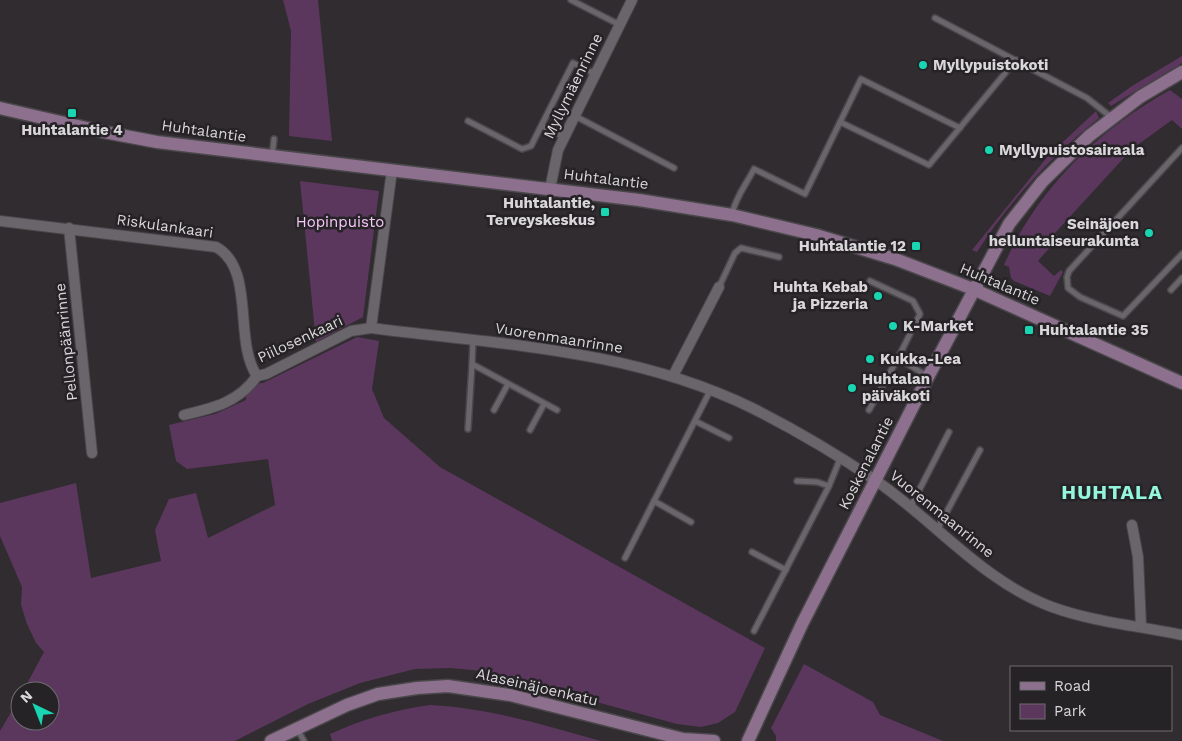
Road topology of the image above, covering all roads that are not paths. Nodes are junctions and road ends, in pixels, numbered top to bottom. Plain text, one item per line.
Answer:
1 (571, 0) edge
2 (632, 0) edge
3 (935, 18) dead end
4 (620, 24) junction
5 (1016, 60) junction
6 (595, 74) junction
7 (1181, 76) edge
8 (0, 108) edge
9 (574, 116) junction
10 (1111, 118) junction
11 (468, 120) dead end
12 (840, 122) junction
13 (542, 126) junction
14 (960, 128) junction
15 (564, 137) junction
16 (274, 139) dead end
17 (1182, 148) edge
18 (272, 157) junction
19 (674, 168) dead end
20 (392, 170) junction
21 (550, 189) junction
22 (732, 215) junction
23 (0, 221) edge
24 (69, 228) junction
25 (1182, 254) edge
26 (779, 257) dead end
27 (1182, 278) edge
28 (870, 281) dead end
29 (719, 287) joint
30 (973, 289) junction
31 (1171, 290) dead end
32 (371, 328) junction
33 (474, 341) junction
34 (898, 358) junction
35 (472, 364) junction
36 (257, 376) junction
37 (672, 376) junction
38 (928, 377) junction
39 (1182, 382) edge
40 (508, 384) junction
41 (710, 390) junction
42 (544, 404) junction
43 (494, 410) dead end
44 (557, 410) dead end
45 (869, 410) dead end
46 (184, 415) dead end
47 (695, 421) junction
48 (468, 430) dead end
49 (530, 430) dead end
50 (949, 432) dead end
51 (729, 438) dead end
52 (980, 450) dead end
53 (92, 453) dead end
54 (840, 459) junction
55 (875, 480) junction
56 (797, 481) dead end
57 (829, 486) junction
58 (654, 501) junction
59 (910, 509) junction
60 (692, 522) dead end
61 (1132, 525) dead end
62 (937, 531) junction
63 (752, 552) dead end
64 (625, 558) dead end
65 (786, 570) junction
66 (1141, 626) junction
67 (754, 631) dead end
68 (1182, 635) edge
69 (297, 728) junction
70 (685, 740) edge
71 (271, 741) edge
72 (304, 741) edge
73 (714, 741) edge
74 (748, 741) edge

1 - 4 lane
2 - 4 street, Myllymäenrinne
3 - 5 lane
4 - 6 street, Myllymäenrinne
5 - 10 lane
5 - 14 lane
6 - 9 street, Myllymäenrinne
6 - 13 lane
7 - 10 main road, Koskenalantie
8 - 18 main road, Huhtalantie
9 - 15 street, Myllymäenrinne
9 - 19 lane
10 - 30 main road, Koskenalantie
11 - 13 lane
12 - 14 lane
12 - 14 lane
12 - 22 lane
13 - 15 lane
15 - 21 street, Myllymäenrinne
16 - 18 lane
17 - 25 lane
18 - 20 main road, Huhtalantie
20 - 21 main road, Huhtalantie
20 - 32 street
21 - 22 main road, Huhtalantie
22 - 30 main road, Huhtalantie
23 - 24 street, Riskulankaari
24 - 36 street, Riskulankaari
24 - 53 street, Pellonpäänrinne
26 - 29 lane
27 - 31 lane
28 - 34 lane
29 - 37 street
30 - 38 main road, Koskenalantie
30 - 39 main road, Huhtalantie
32 - 33 street, Vuorenmaanrinne
32 - 36 street, Piilosenkaari
33 - 35 lane
33 - 37 street, Vuorenmaanrinne
34 - 38 lane
34 - 45 lane
35 - 40 lane
35 - 48 lane
36 - 46 street, Piilosenkaari
37 - 41 street, Vuorenmaanrinne
38 - 55 main road, Koskenalantie
40 - 42 lane
40 - 43 lane
41 - 47 lane
41 - 54 street, Vuorenmaanrinne
42 - 44 lane
42 - 49 lane
47 - 51 lane
47 - 58 lane
50 - 59 lane
52 - 62 lane
54 - 55 street, Vuorenmaanrinne
54 - 57 lane
55 - 59 street, Vuorenmaanrinne
55 - 74 main road, Koskenalantie
56 - 57 lane
57 - 65 lane
58 - 60 lane
58 - 64 lane
59 - 62 street, Vuorenmaanrinne
61 - 66 street
62 - 66 street, Vuorenmaanrinne
63 - 65 lane
65 - 67 lane
66 - 68 street, Vuorenmaanrinne
69 - 70 main road, Alaseinäjoenkatu
69 - 71 main road, Alaseinäjoenkatu
69 - 72 lane
70 - 73 main road, Alaseinäjoenkatu

